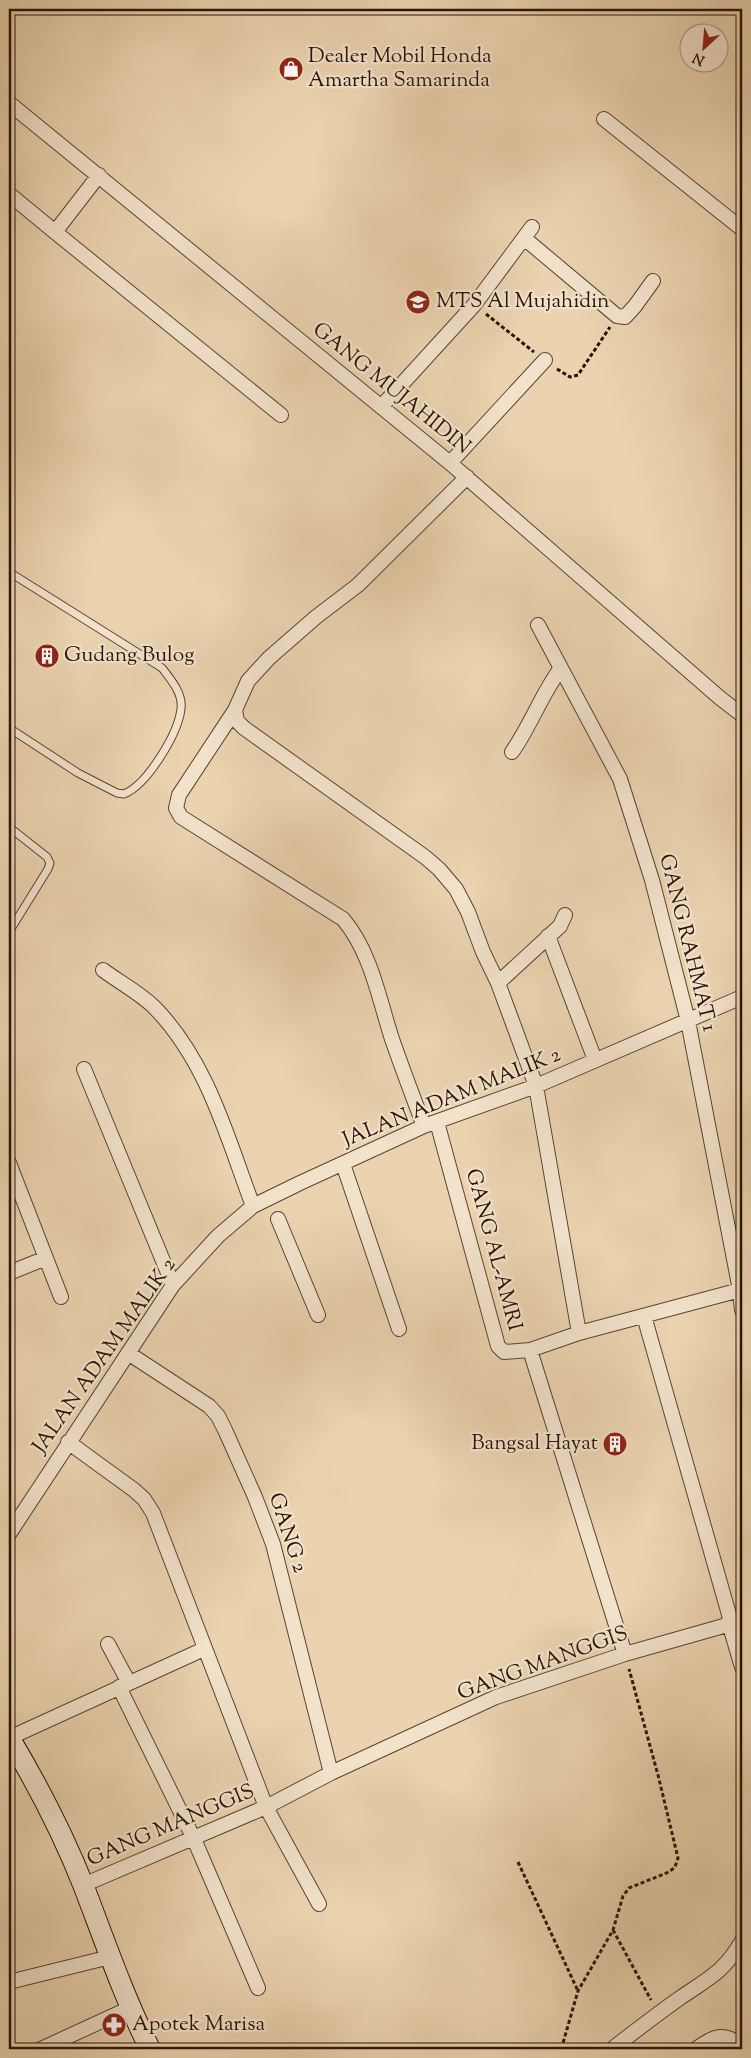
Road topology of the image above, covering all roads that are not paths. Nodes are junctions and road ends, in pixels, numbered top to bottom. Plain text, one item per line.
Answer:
1 (9, 103) edge
2 (604, 119) dead end
3 (99, 175) junction
4 (9, 194) edge
5 (742, 229) edge
6 (55, 232) junction
7 (654, 281) dead end
8 (545, 360) dead end
9 (381, 407) junction
10 (281, 415) dead end
11 (450, 463) junction
12 (467, 477) junction
13 (9, 572) edge
14 (538, 625) dead end
15 (561, 668) junction
16 (236, 710) junction
17 (742, 715) edge
18 (9, 728) edge
19 (512, 752) dead end
20 (9, 827) edge
21 (565, 915) dead end
22 (9, 932) edge
23 (548, 936) junction
24 (103, 970) dead end
25 (498, 983) junction
26 (742, 997) edge
27 (688, 1021) junction
28 (595, 1060) junction
29 (84, 1069) dead end
30 (536, 1086) junction
31 (431, 1124) junction
32 (9, 1162) edge
33 (343, 1164) junction
34 (269, 1198) junction
35 (253, 1206) junction
36 (46, 1258) junction
37 (9, 1273) edge
38 (173, 1285) junction
39 (740, 1290) junction
40 (61, 1297) dead end
41 (742, 1310) edge
42 (318, 1315) dead end
43 (644, 1316) junction
44 (399, 1329) dead end
45 (580, 1333) junction
46 (530, 1350) junction
47 (128, 1353) junction
48 (68, 1442) junction
49 (9, 1534) edge
50 (729, 1623) junction
51 (108, 1644) dead end
52 (204, 1648) junction
53 (625, 1654) junction
54 (742, 1667) edge
55 (124, 1685) junction
56 (9, 1737) edge
57 (331, 1773) junction
58 (266, 1807) junction
59 (194, 1839) junction
60 (83, 1885) junction
61 (319, 1904) dead end
62 (742, 1942) edge
63 (110, 1957) junction
64 (9, 1982) edge
65 (258, 1988) dead end
66 (130, 2008) junction
67 (742, 2045) edge
68 (41, 2049) edge
69 (150, 2049) edge
70 (612, 2049) edge
71 (696, 2049) edge

1 - 3 street, GANG MUJAHIDIN
2 - 5 street
3 - 6 street
3 - 9 street, GANG MUJAHIDIN
4 - 6 street
6 - 10 street
7 - 9 street
8 - 11 street
9 - 11 street, GANG MUJAHIDIN
11 - 12 street, GANG MUJAHIDIN
12 - 16 street, GANG AL-AMRI
12 - 17 street, GANG MUJAHIDIN
13 - 18 lane
14 - 15 street, GANG RAHMAT 1
15 - 19 street
15 - 27 street, GANG RAHMAT 1
16 - 25 street
16 - 31 street, GANG AL-AMRI
20 - 22 lane
21 - 23 street
23 - 25 street
23 - 28 street
24 - 35 street
25 - 30 street
26 - 27 street, JALAN ADAM MALIK 2
27 - 28 street, JALAN ADAM MALIK 2
27 - 39 street, GANG RAHMAT 1
28 - 30 street, JALAN ADAM MALIK 2
29 - 38 street
30 - 31 street, JALAN ADAM MALIK 2
30 - 45 street
31 - 33 street, JALAN ADAM MALIK 2
31 - 46 street, GANG AL-AMRI
32 - 36 street
33 - 34 street, JALAN ADAM MALIK 2
33 - 44 street
34 - 35 street, JALAN ADAM MALIK 2
34 - 42 street
35 - 38 street, JALAN ADAM MALIK 2
36 - 37 street
36 - 40 street
38 - 47 street, JALAN ADAM MALIK 2
39 - 41 street, GANG RAHMAT 1
39 - 43 street, GANG AL-AMRI
43 - 45 street, GANG AL-AMRI
43 - 50 street
45 - 46 street, GANG AL-AMRI
46 - 53 street
47 - 48 street, JALAN ADAM MALIK 2
47 - 57 street, GANG 2
48 - 49 street, JALAN ADAM MALIK 2
48 - 52 street
50 - 53 street, GANG MANGGIS
50 - 54 street
51 - 55 street
52 - 55 street
52 - 58 street
53 - 57 street, GANG MANGGIS
55 - 56 street
55 - 59 street
56 - 60 street
57 - 58 street, GANG MANGGIS
58 - 59 street, GANG MANGGIS
58 - 61 street
59 - 60 street, GANG MANGGIS
59 - 65 street
60 - 63 street
62 - 70 street
63 - 64 street
63 - 66 street
66 - 68 street
66 - 69 street
67 - 71 street

